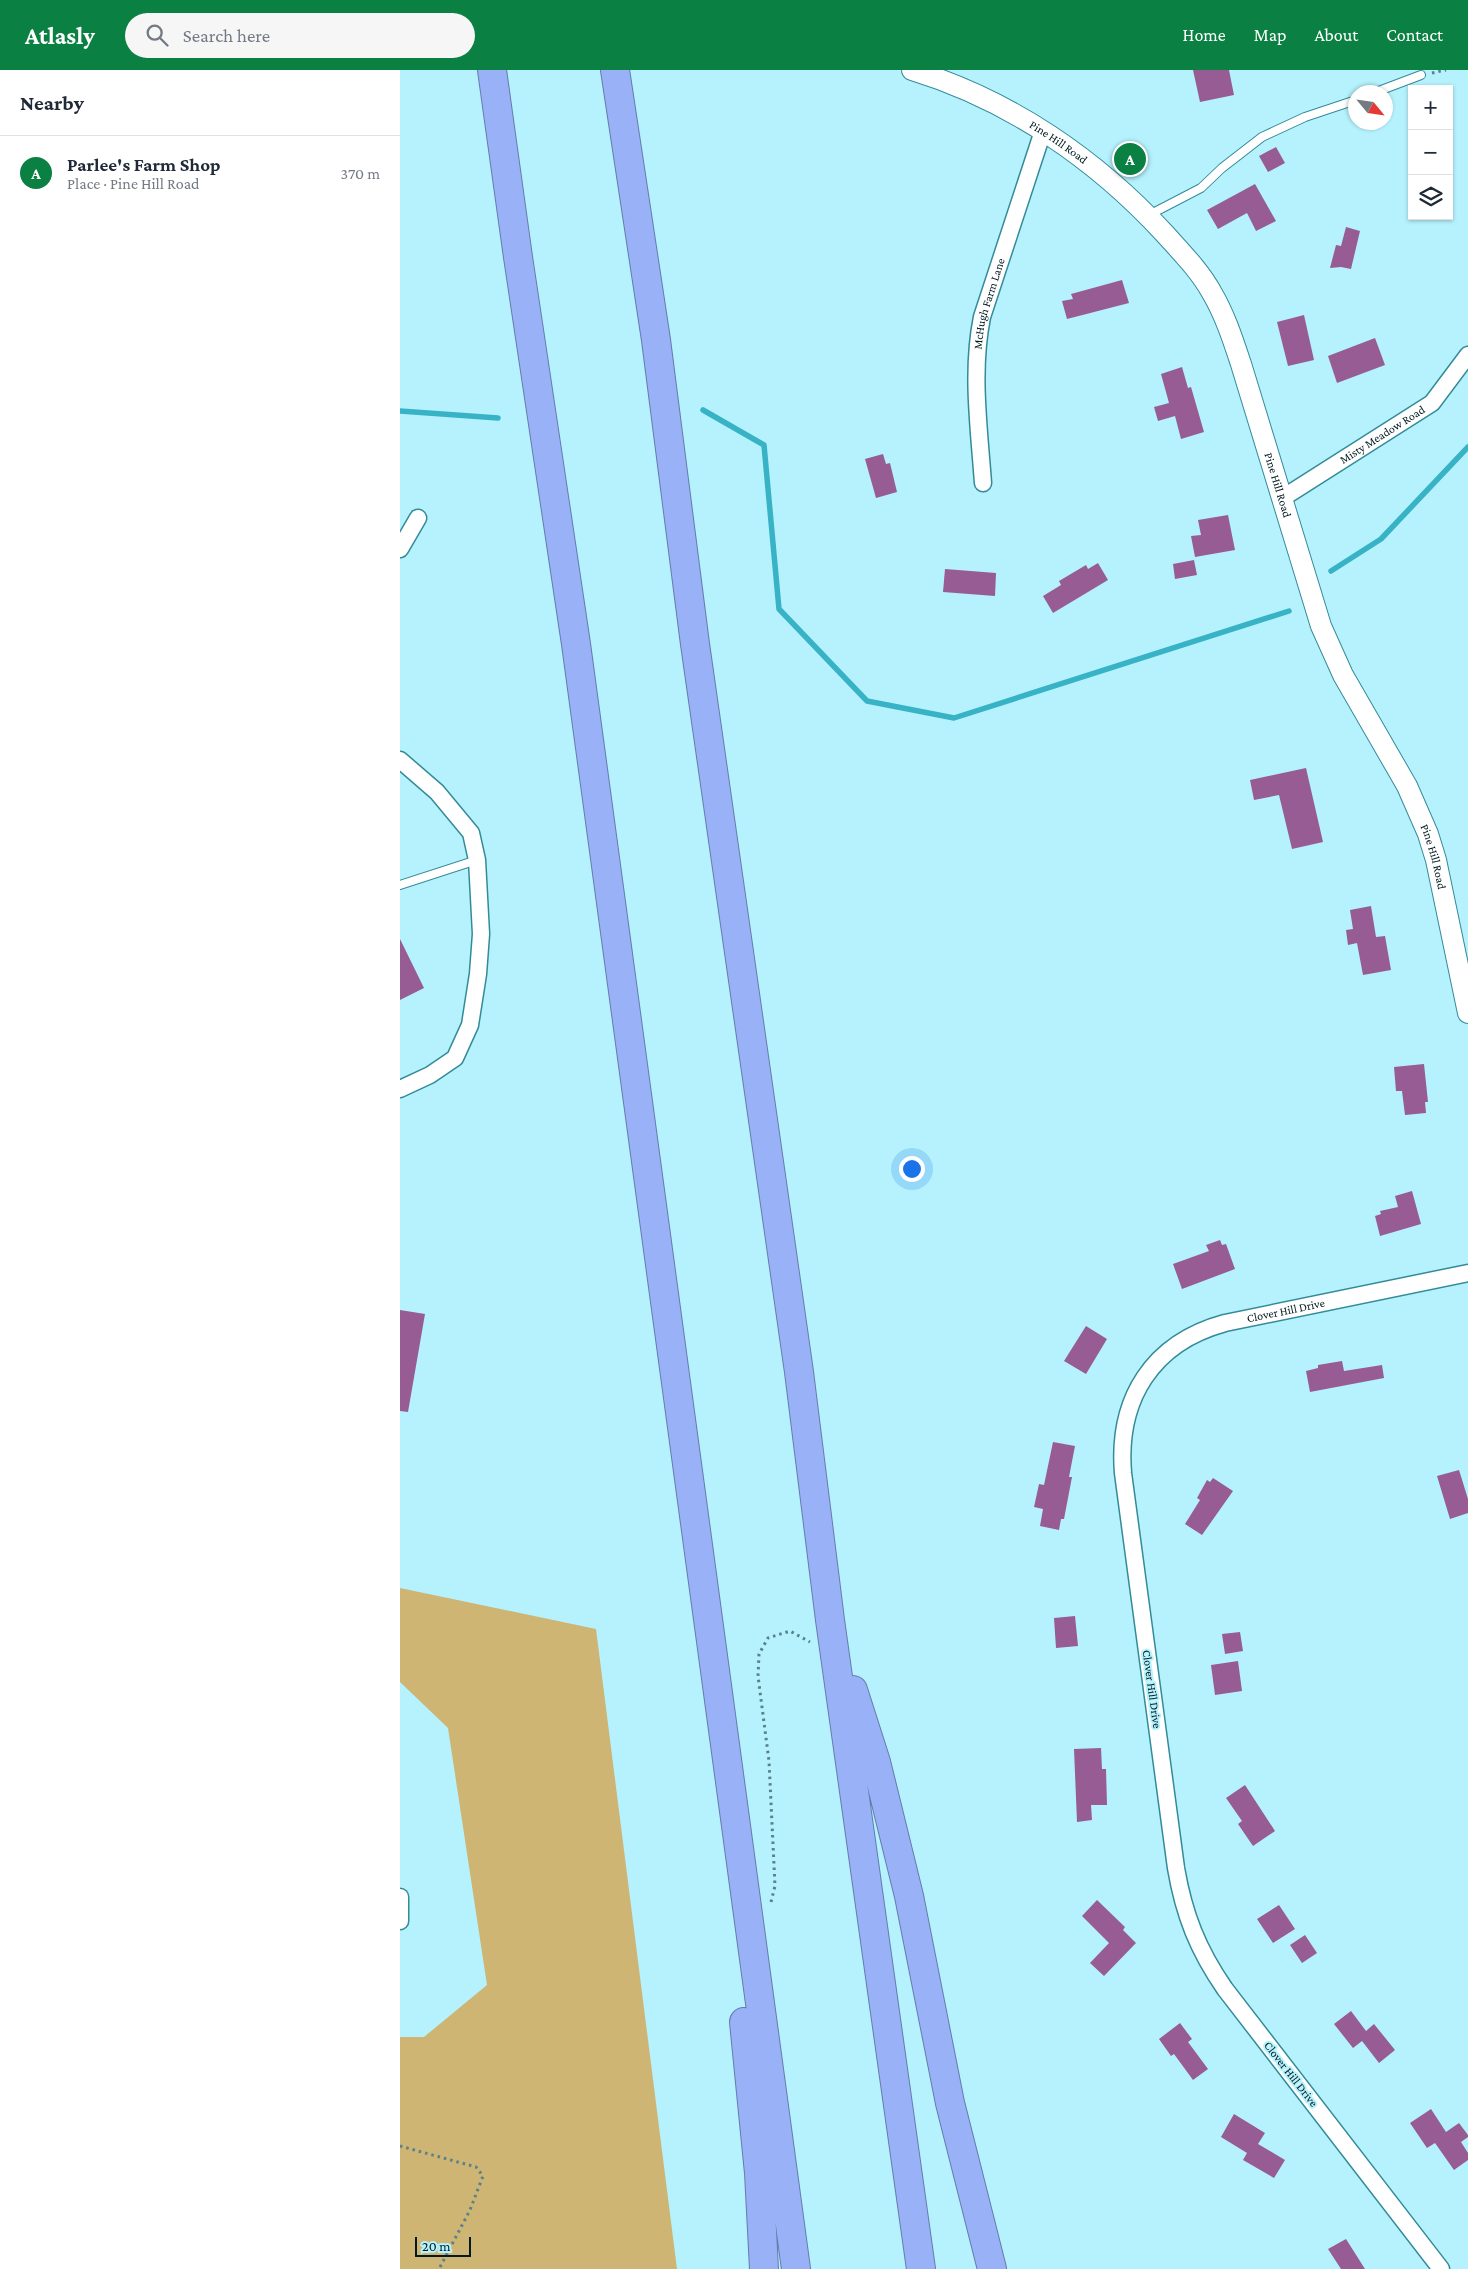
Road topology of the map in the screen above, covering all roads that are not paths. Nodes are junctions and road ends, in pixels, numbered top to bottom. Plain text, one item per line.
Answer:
1 (492, 70) edge
2 (615, 70) edge
3 (912, 70) edge
4 (937, 74) edge
5 (1421, 75) dead end
6 (1393, 86) edge
7 (1348, 103) edge
8 (1043, 131) junction
9 (1147, 216) junction
10 (1468, 355) edge
11 (983, 483) dead end
12 (1281, 499) junction
13 (418, 518) dead end
14 (400, 549) edge
15 (400, 760) edge
16 (477, 860) junction
17 (400, 885) edge
18 (1468, 1012) edge
19 (400, 1089) edge
20 (1468, 1272) edge
21 (830, 1620) junction
22 (725, 1748) junction
23 (400, 1897) edge
24 (400, 1921) edge
25 (764, 2269) edge
26 (796, 2269) edge
27 (921, 2269) edge
28 (992, 2269) edge
29 (1441, 2269) edge

1 - 22 highway
2 - 21 highway
3 - 4 street, Pine Hill Road
4 - 8 street, Pine Hill Road
5 - 6 lane
7 - 9 lane
8 - 9 street, Pine Hill Road
8 - 11 street, McHugh Farm Lane
9 - 12 street, Pine Hill Road
10 - 12 street, Misty Meadow Road
12 - 18 street, Pine Hill Road
13 - 14 street
15 - 16 street
16 - 17 lane
16 - 19 street
20 - 29 street, Clover Hill Drive
21 - 27 highway
21 - 28 highway
22 - 25 highway
22 - 26 highway
23 - 24 street

